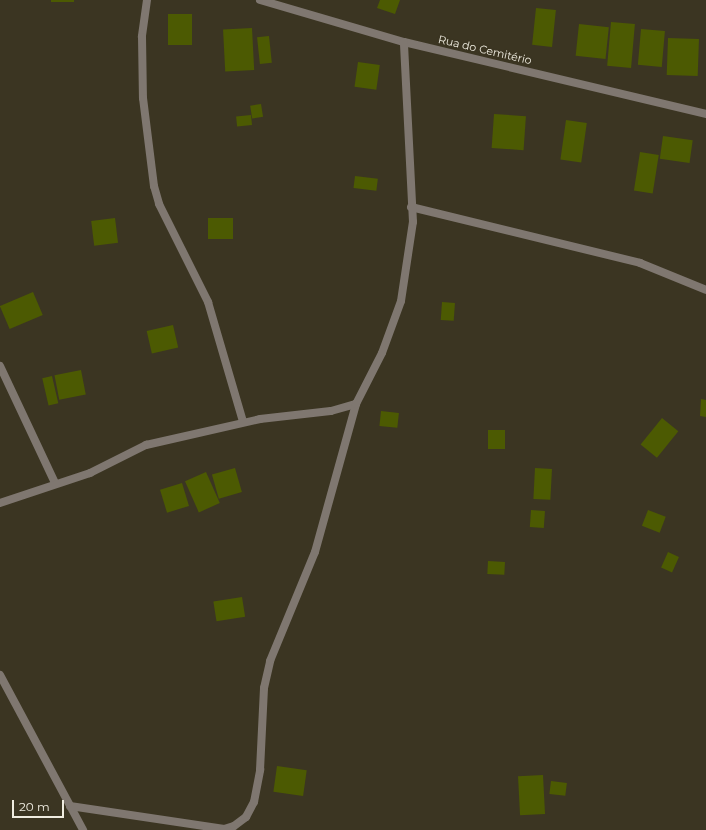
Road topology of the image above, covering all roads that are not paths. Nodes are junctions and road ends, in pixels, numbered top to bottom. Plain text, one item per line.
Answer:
1 (147, 0) edge
2 (260, 0) edge
3 (404, 42) junction
4 (706, 114) edge
5 (411, 207) junction
6 (706, 290) edge
7 (0, 366) edge
8 (356, 404) junction
9 (243, 422) junction
10 (55, 483) junction
11 (0, 502) edge
12 (0, 675) edge
13 (70, 806) junction
14 (83, 830) edge

1 - 9 street
2 - 3 street, Rua do Cemitério
3 - 4 street, Rua do Cemitério
3 - 5 street
5 - 6 street
5 - 8 street
7 - 10 street
8 - 9 street
8 - 13 street
9 - 10 street
10 - 11 street
12 - 13 street
13 - 14 street

